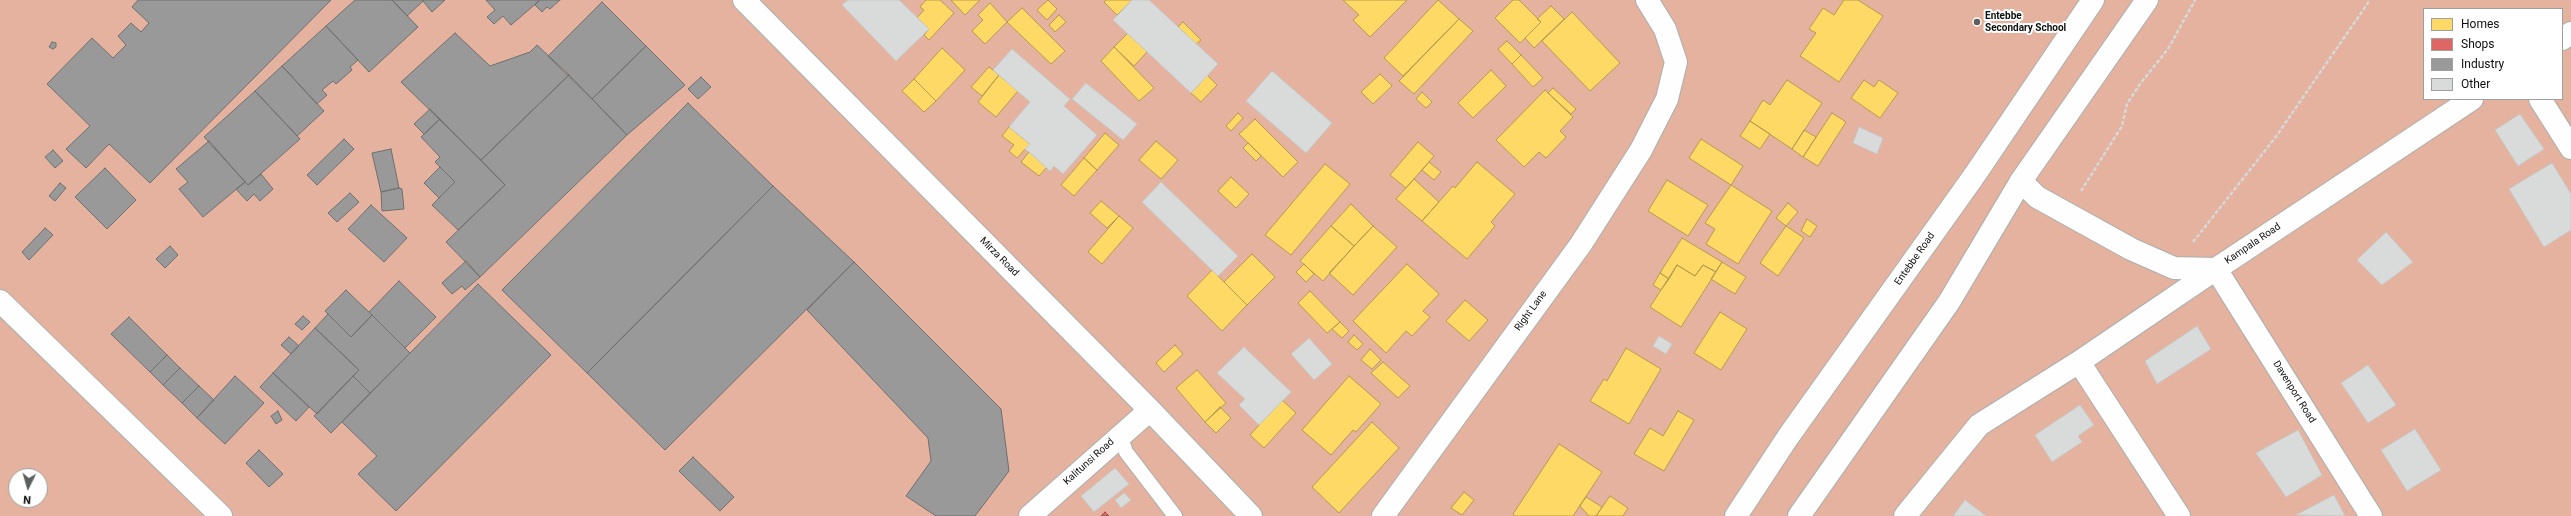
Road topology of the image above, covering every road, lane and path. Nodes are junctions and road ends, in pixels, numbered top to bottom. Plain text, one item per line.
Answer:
1 (744, 0) edge
2 (1647, 0) edge
3 (2093, 0) edge
4 (2147, 0) edge
5 (2195, 0) edge
6 (2370, 0) edge
7 (2470, 100) edge
8 (2541, 100) edge
9 (2571, 148) edge
10 (2021, 181) junction
11 (2066, 213) junction
12 (2174, 268) junction
13 (2216, 269) junction
14 (0, 301) edge
15 (2079, 362) junction
16 (1150, 410) junction
17 (1120, 435) junction
18 (221, 516) edge
19 (1030, 516) edge
20 (1175, 516) edge
21 (1251, 516) edge
22 (1384, 516) edge
23 (1736, 516) edge
24 (1799, 516) edge
25 (1905, 516) edge
26 (2179, 516) edge
27 (2371, 516) edge

1 - 16 main road, Mirza Road
2 - 22 main road, Right Lane
3 - 23 main road, Entebbe Road
4 - 10 main road
5 - 11 path
6 - 12 path
7 - 13 main road, Kampala Road
8 - 9 main road
10 - 11 main road, Kampala Road
10 - 24 main road
11 - 12 main road, Kampala Road
12 - 13 main road, Kampala Road
13 - 15 main road
13 - 27 main road, Davenport Road
14 - 18 main road
15 - 25 main road
15 - 26 main road
16 - 17 main road, Kalitunsi Road
16 - 21 main road, Mirza Road
17 - 19 main road, Kalitunsi Road
17 - 20 lane

